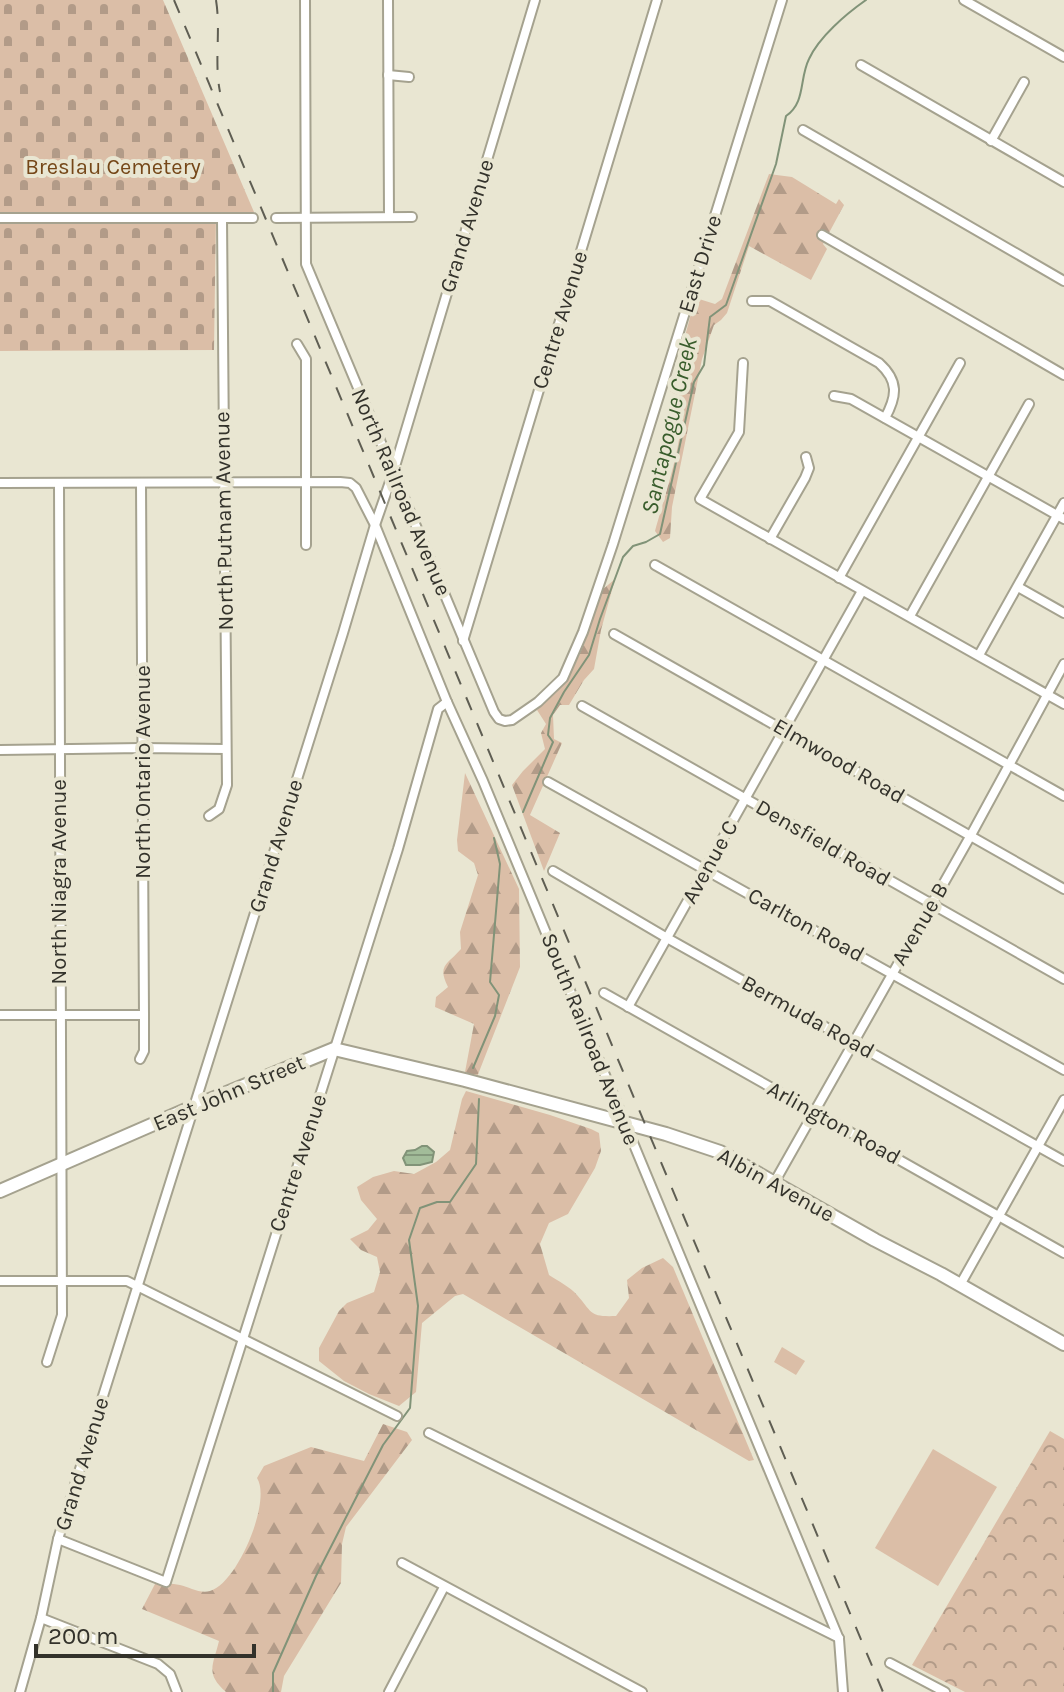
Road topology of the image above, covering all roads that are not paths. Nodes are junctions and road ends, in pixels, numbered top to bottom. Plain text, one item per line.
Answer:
1 (305, 0) edge
2 (388, 0) edge
3 (535, 0) edge
4 (657, 0) edge
5 (782, 0) edge
6 (964, 0) edge
7 (1064, 57) edge
8 (861, 65) dead end
9 (388, 75) junction
10 (409, 77) dead end
11 (1024, 82) dead end
12 (803, 130) dead end
13 (991, 141) junction
14 (1064, 182) edge
15 (389, 216) junction
16 (306, 217) junction
17 (412, 217) dead end
18 (0, 218) edge
19 (253, 218) dead end
20 (276, 218) dead end
21 (222, 219) junction
22 (822, 235) dead end
23 (1064, 281) edge
24 (752, 301) dead end
25 (297, 344) dead end
26 (743, 363) dead end
27 (960, 363) dead end
28 (1064, 375) edge
29 (834, 396) dead end
30 (1029, 404) dead end
31 (885, 418) junction
32 (919, 438) junction
33 (806, 457) dead end
34 (393, 473) junction
35 (988, 477) junction
36 (224, 482) junction
37 (307, 482) junction
38 (0, 483) edge
39 (141, 483) junction
40 (59, 484) junction
41 (1064, 503) edge
42 (1061, 517) edge
43 (375, 525) junction
44 (770, 539) junction
45 (306, 545) dead end
46 (655, 565) dead end
47 (839, 578) junction
48 (1018, 587) junction
49 (862, 591) junction
50 (1064, 613) edge
51 (910, 616) junction
52 (614, 634) dead end
53 (463, 641) junction
54 (979, 655) junction
55 (822, 660) junction
56 (1064, 664) edge
57 (1047, 694) junction
58 (447, 702) junction
59 (1064, 704) edge
60 (582, 706) dead end
61 (499, 719) joint
62 (784, 730) junction
63 (142, 748) junction
64 (59, 749) junction
65 (226, 749) junction
66 (0, 750) edge
67 (1008, 766) junction
68 (548, 782) dead end
69 (1064, 796) edge
70 (746, 799) junction
71 (209, 816) dead end
72 (971, 835) junction
73 (707, 869) junction
74 (553, 871) dead end
75 (1064, 889) edge
76 (931, 905) junction
77 (667, 938) junction
78 (891, 973) junction
79 (1064, 979) edge
80 (604, 993) dead end
81 (628, 1007) junction
82 (0, 1015) edge
83 (60, 1015) junction
84 (144, 1015) junction
85 (853, 1043) junction
86 (334, 1049) junction
87 (140, 1059) dead end
88 (1064, 1070) edge
89 (465, 1080) joint
90 (1064, 1100) edge
91 (194, 1106) junction
92 (813, 1112) junction
93 (624, 1124) junction
94 (1038, 1147) junction
95 (1064, 1161) edge
96 (61, 1164) junction
97 (774, 1183) junction
98 (0, 1191) edge
99 (999, 1216) junction
100 (1064, 1253) edge
101 (0, 1281) edge
102 (62, 1281) junction
103 (960, 1285) junction
104 (137, 1286) junction
105 (243, 1339) junction
106 (1064, 1344) edge
107 (47, 1362) dead end
108 (397, 1416) dead end
109 (429, 1433) dead end
110 (58, 1539) junction
111 (402, 1563) dead end
112 (444, 1587) junction
113 (41, 1618) junction
114 (839, 1639) junction
115 (890, 1663) dead end
116 (20, 1692) edge
117 (177, 1692) edge
118 (389, 1692) edge
119 (642, 1692) edge
120 (843, 1692) edge
121 (945, 1692) edge

1 - 16 street
2 - 9 street
3 - 34 street, Grand Avenue
4 - 53 street, Centre Avenue
5 - 61 street, East Drive
6 - 7 street
8 - 13 street
9 - 10 street
9 - 15 street
11 - 13 street
12 - 23 street
13 - 14 street
15 - 16 street
15 - 17 street
16 - 20 street
16 - 34 street, North Railroad Avenue
18 - 21 street
19 - 21 street
21 - 36 street, North Putnam Avenue
22 - 28 street
24 - 31 street
25 - 37 street
26 - 44 street
27 - 32 street
29 - 31 street
30 - 35 street
31 - 32 street
32 - 35 street
32 - 47 street
33 - 44 street
34 - 43 street, Grand Avenue
34 - 53 street, North Railroad Avenue
35 - 42 street
35 - 51 street
36 - 37 street
36 - 39 street
36 - 65 street, North Putnam Avenue
37 - 43 street, South Railroad Avenue
37 - 45 street
38 - 40 street
39 - 40 street
39 - 63 street, North Ontario Avenue
40 - 64 street, North Niagra Avenue
41 - 42 street
42 - 48 street
43 - 58 street, South Railroad Avenue
43 - 91 street, Grand Avenue
44 - 47 street
46 - 55 street
47 - 49 street
48 - 50 street
48 - 54 street
49 - 51 street
49 - 55 street, Avenue C
51 - 54 street
52 - 62 street, Elmwood Road
53 - 61 street, North Railroad Avenue
54 - 57 street
55 - 62 street, Avenue C
55 - 67 street
56 - 57 street, Avenue B
57 - 59 street
57 - 67 street, Avenue B
58 - 86 street, Centre Avenue
58 - 93 street, South Railroad Avenue
60 - 70 street, Densfield Road
62 - 70 street, Avenue C
62 - 72 street, Elmwood Road
63 - 64 street
63 - 65 street
63 - 84 street, North Ontario Avenue
64 - 66 street
64 - 83 street, North Niagra Avenue
65 - 71 street, North Putnam Avenue
67 - 69 street
67 - 72 street, Avenue B
68 - 73 street, Carlton Road
70 - 73 street, Avenue C
70 - 76 street, Densfield Road
72 - 75 street, Elmwood Road
72 - 76 street, Avenue B
73 - 77 street, Avenue C
73 - 78 street, Carlton Road
74 - 77 street, Bermuda Road
76 - 78 street, Avenue B
76 - 79 street, Densfield Road
77 - 81 street, Avenue C
77 - 85 street, Bermuda Road
78 - 85 street, Avenue B
78 - 88 street, Carlton Road
80 - 81 street, Arlington Road
81 - 92 street, Arlington Road
82 - 83 street
83 - 84 street
83 - 96 street, North Niagra Avenue
84 - 87 street, North Ontario Avenue
85 - 92 street, Avenue B
85 - 94 street, Bermuda Road
86 - 89 street, East John Street
86 - 91 street, East John Street
86 - 105 street, Centre Avenue
89 - 93 street, Albin Avenue
90 - 94 street
91 - 96 street, East John Street
91 - 104 street, Grand Avenue
92 - 97 street, Avenue B
92 - 99 street, Arlington Road
93 - 97 street, Albin Avenue
93 - 114 street, South Railroad Avenue
94 - 95 street, Bermuda Road
94 - 99 street
96 - 98 street, East John Street
96 - 102 street, North Niagra Avenue
97 - 103 street, Albin Avenue
99 - 100 street, Arlington Road
99 - 103 street
101 - 102 street
102 - 104 street
102 - 107 street, North Niagra Avenue
103 - 106 street, Albin Avenue
104 - 105 street
104 - 110 street, Grand Avenue
105 - 108 street
105 - 110 street, Centre Avenue
109 - 114 street
110 - 113 street, Grand Avenue
111 - 112 street
112 - 118 street
112 - 119 street
113 - 116 street, Grand Avenue
113 - 117 street
114 - 120 street, South Railroad Avenue
115 - 121 street

